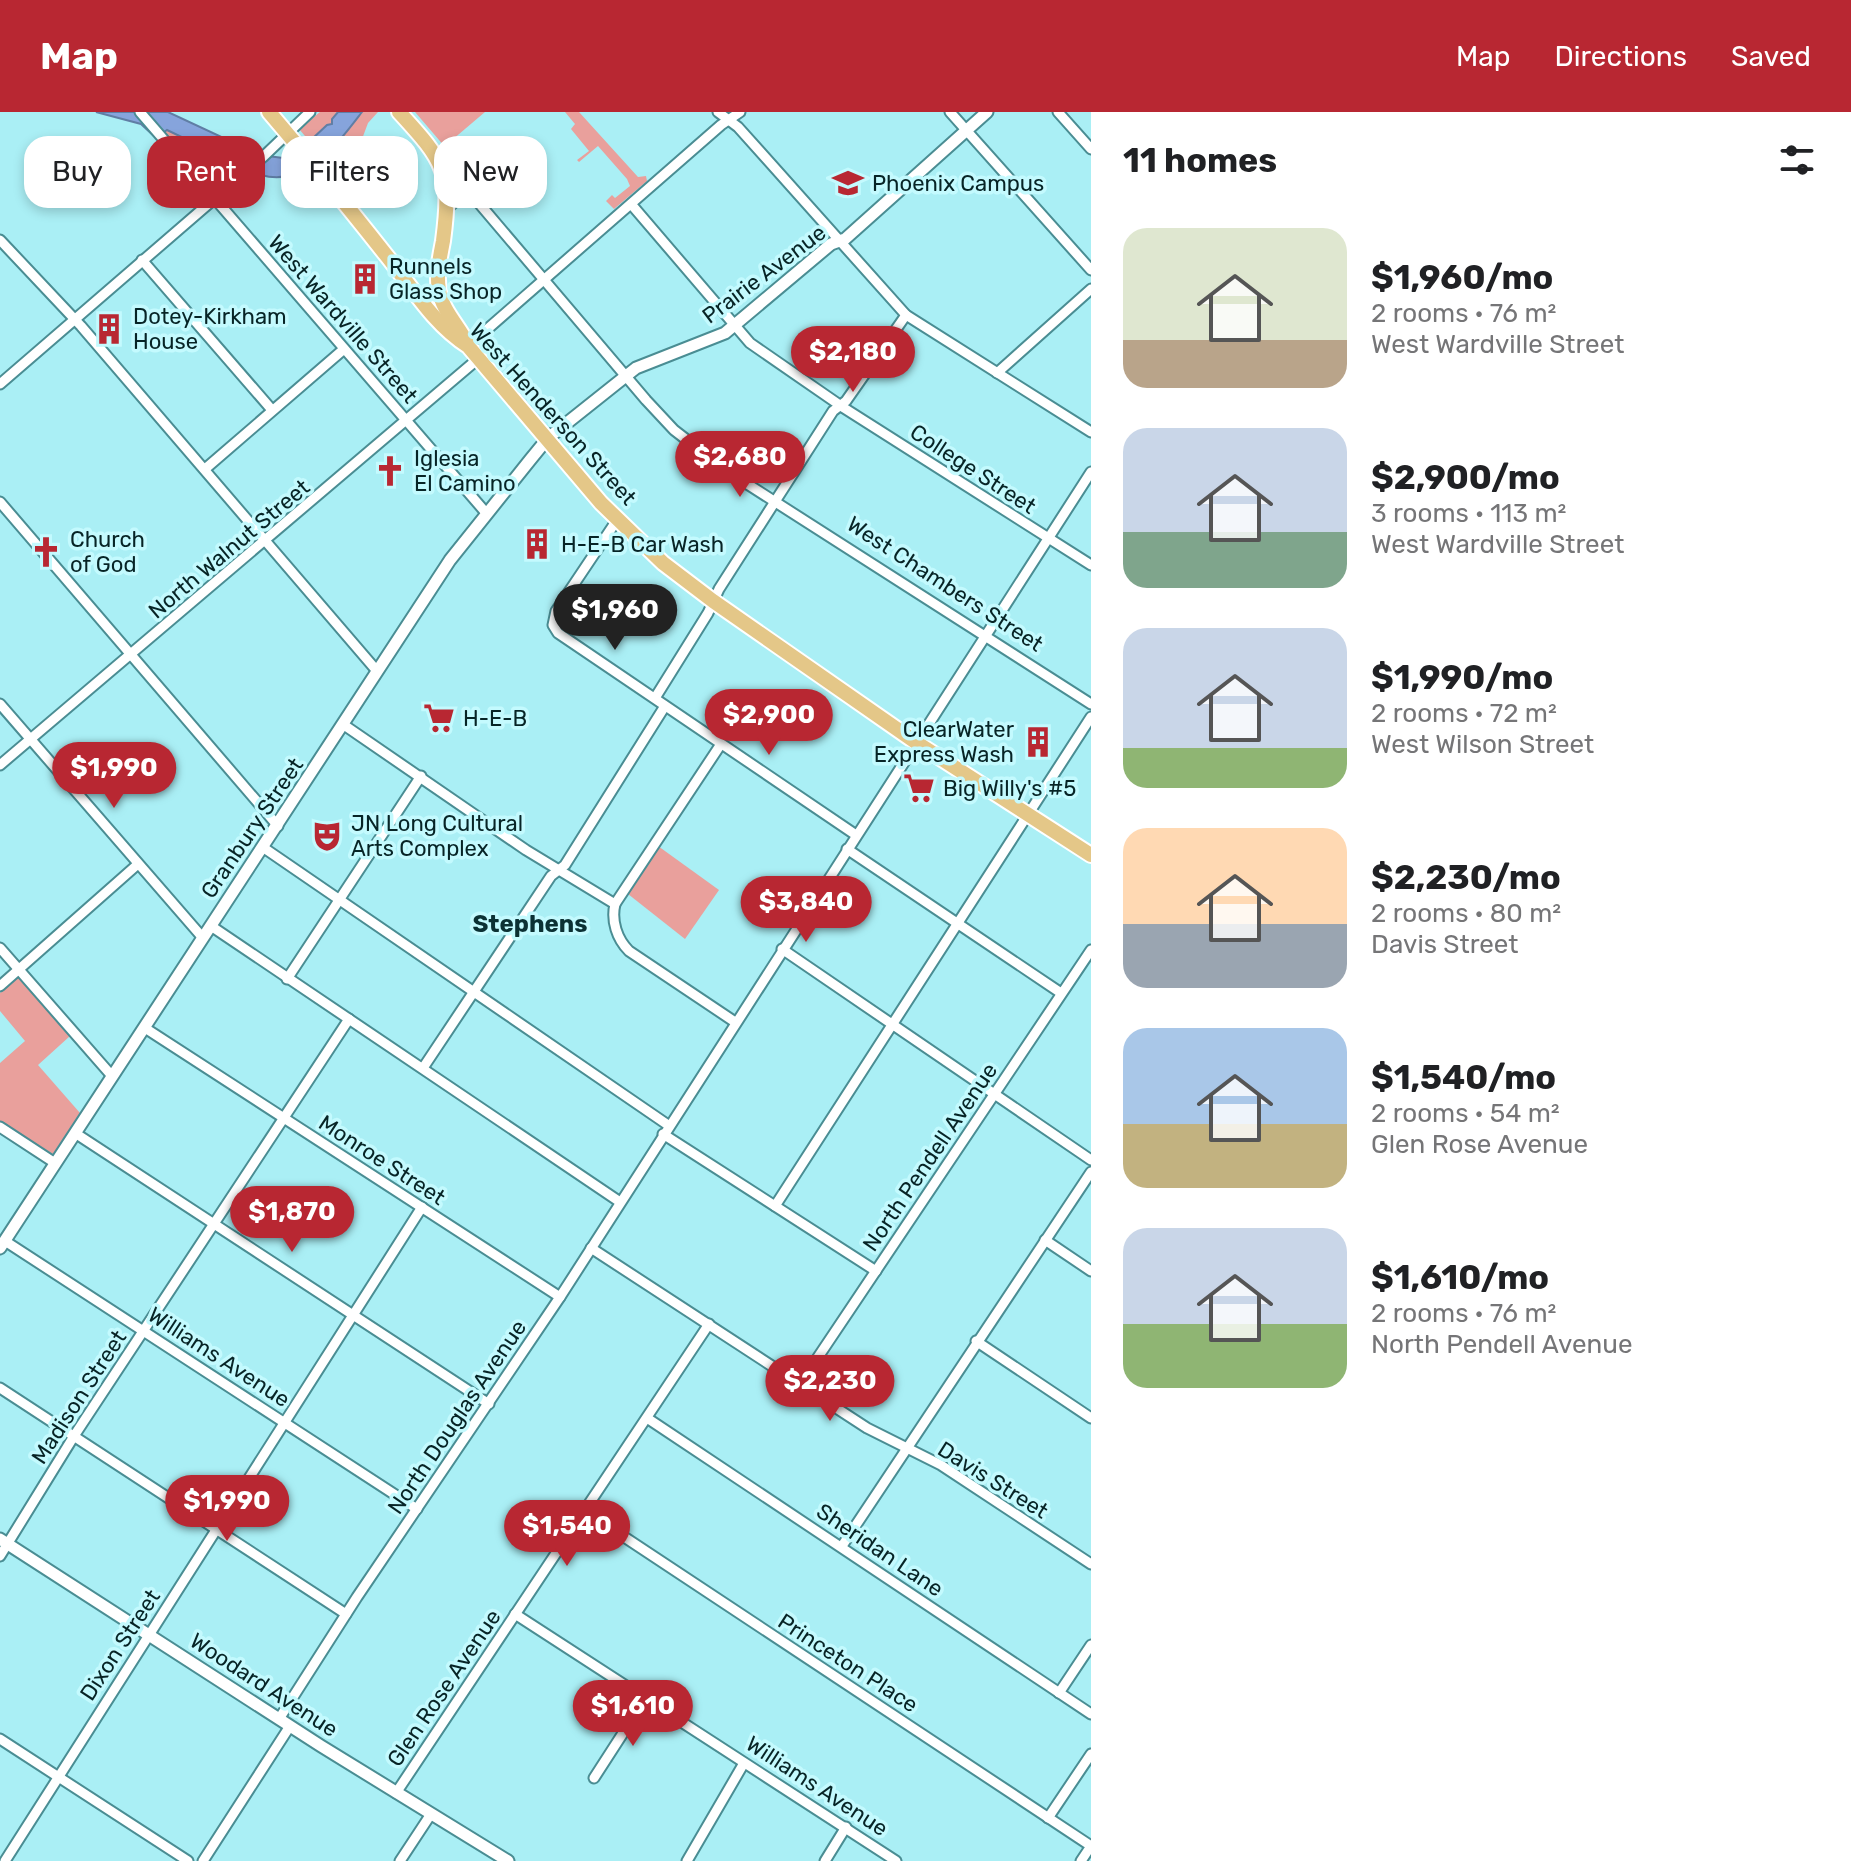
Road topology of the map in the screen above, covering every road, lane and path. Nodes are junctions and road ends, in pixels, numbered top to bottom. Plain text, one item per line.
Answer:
1 (140, 112) edge
2 (269, 112) edge
3 (310, 112) edge
4 (399, 112) edge
5 (718, 112) edge
6 (740, 112) edge
7 (950, 112) edge
8 (987, 112) edge
9 (1058, 112) edge
10 (728, 120) junction
11 (966, 131) junction
12 (161, 136) edge
13 (289, 136) joint
14 (281, 142) edge
15 (1091, 149) edge
16 (434, 150) edge
17 (265, 155) edge
18 (631, 204) junction
19 (201, 208) edge
20 (223, 208) edge
21 (349, 208) edge
22 (448, 208) edge
23 (482, 208) edge
24 (0, 240) edge
25 (838, 241) junction
26 (142, 260) junction
27 (1091, 270) edge
28 (544, 280) junction
29 (1091, 289) edge
30 (906, 315) junction
31 (75, 318) junction
32 (734, 326) junction
33 (468, 346) junction
34 (344, 349) junction
35 (479, 358) junction
36 (997, 373) junction
37 (625, 376) junction
38 (0, 384) edge
39 (840, 405) junction
40 (272, 410) junction
41 (406, 420) junction
42 (1091, 432) edge
43 (548, 438) junction
44 (205, 469) junction
45 (1091, 472) edge
46 (774, 501) junction
47 (2, 508) edge
48 (487, 514) junction
49 (617, 520) junction
50 (1049, 539) junction
51 (266, 541) junction
52 (1091, 565) edge
53 (713, 601) junction
54 (986, 636) junction
55 (131, 655) junction
56 (377, 671) junction
57 (655, 698) junction
58 (0, 704) edge
59 (1091, 704) edge
60 (665, 706) junction
61 (1091, 717) edge
62 (344, 725) junction
63 (31, 739) junction
64 (917, 743) junction
65 (721, 744) junction
66 (0, 765) edge
67 (421, 776) junction
68 (1028, 814) junction
69 (278, 826) junction
70 (856, 835) junction
71 (264, 848) junction
72 (847, 849) junction
73 (1091, 855) edge
74 (138, 864) junction
75 (558, 869) junction
76 (339, 901) junction
77 (615, 904) junction
78 (958, 924) junction
79 (211, 926) junction
80 (203, 938) junction
81 (0, 948) edge
82 (782, 949) junction
83 (1091, 950) edge
84 (19, 969) junction
85 (287, 979) junction
86 (0, 986) edge
87 (474, 992) junction
88 (1061, 993) junction
89 (349, 1019) junction
90 (735, 1022) junction
91 (893, 1026) junction
92 (145, 1028) junction
93 (423, 1068) junction
94 (112, 1076) junction
95 (993, 1095) junction
96 (283, 1117) junction
97 (0, 1127) edge
98 (666, 1129) junction
99 (75, 1133) junction
100 (1091, 1160) edge
101 (55, 1163) junction
102 (1091, 1172) edge
103 (620, 1202) junction
104 (775, 1206) junction
105 (422, 1207) junction
106 (214, 1223) junction
107 (1045, 1240) junction
108 (2, 1242) edge
109 (591, 1248) junction
110 (876, 1271) junction
111 (1091, 1271) edge
112 (560, 1297) junction
113 (354, 1314) junction
114 (709, 1324) junction
115 (143, 1332) junction
116 (976, 1341) junction
117 (800, 1384) junction
118 (0, 1388) edge
119 (489, 1404) junction
120 (647, 1418) junction
121 (1091, 1418) edge
122 (284, 1423) junction
123 (74, 1436) junction
124 (905, 1449) junction
125 (417, 1509) junction
126 (585, 1511) junction
127 (216, 1530) junction
128 (4, 1542) edge
129 (842, 1546) junction
130 (0, 1556) edge
131 (1091, 1564) edge
132 (346, 1614) junction
133 (515, 1614) junction
134 (148, 1635) junction
135 (1091, 1645) edge
136 (1059, 1693) junction
137 (645, 1699) junction
138 (1091, 1714) edge
139 (279, 1719) junction
140 (290, 1726) junction
141 (0, 1739) edge
142 (1091, 1754) edge
143 (744, 1763) junction
144 (58, 1777) junction
145 (594, 1778) dead end
146 (396, 1793) junction
147 (431, 1814) junction
148 (1048, 1818) junction
149 (846, 1827) junction
150 (1091, 1846) edge
151 (5, 1861) edge
152 (188, 1861) edge
153 (203, 1861) edge
154 (400, 1861) edge
155 (508, 1861) edge
156 (687, 1861) edge
157 (825, 1861) edge
158 (896, 1861) edge
159 (1081, 1861) edge

1 - 12 street, West Wardville Street
2 - 13 main road, West Henderson Street
3 - 13 street
4 - 16 main road, West Chambers Street
5 - 10 street
6 - 10 street
7 - 11 street
8 - 11 street, Prairie Avenue
9 - 15 street
10 - 18 street
10 - 25 street
11 - 25 street, Prairie Avenue
11 - 27 street
14 - 17 street
18 - 28 street
18 - 32 street, College Street
19 - 26 street
20 - 34 street, West Wardville Street
21 - 33 main road, West Henderson Street
22 - 33 main road, West Chambers Street
23 - 28 street, West Chambers Street
24 - 31 street
25 - 30 street
25 - 32 street, Prairie Avenue
26 - 31 street
26 - 40 street
28 - 33 street
28 - 37 street, West Chambers Street
29 - 36 street
30 - 36 street
30 - 39 street
31 - 38 street
31 - 44 street
32 - 37 street, Prairie Avenue
32 - 39 street, College Street
33 - 35 main road, West Henderson Street
34 - 40 street
34 - 41 street, West Wardville Street
35 - 41 street, North Walnut Street
35 - 43 main road, West Henderson Street
36 - 42 street
37 - 43 street, Prairie Avenue
37 - 46 street, West Chambers Street
39 - 46 street
39 - 50 street, College Street
40 - 44 street
41 - 48 street, West Wardville Street
41 - 51 street, North Walnut Street
43 - 48 street, Granbury Street
43 - 49 main road, West Henderson Street
44 - 51 street
45 - 50 street, North Douglas Avenue
46 - 53 street
46 - 54 street, West Chambers Street
47 - 55 street
48 - 56 street, Granbury Street
49 - 53 main road, West Henderson Street
49 - 57 street
50 - 52 street, College Street
50 - 54 street, North Douglas Avenue
51 - 55 street, North Walnut Street
51 - 56 street
53 - 57 street
53 - 64 main road, West Henderson Street
54 - 59 street, West Chambers Street
54 - 64 street, North Douglas Avenue
55 - 63 street, North Walnut Street
55 - 69 street
56 - 62 street, Granbury Street
57 - 60 street
58 - 63 street
60 - 65 street
60 - 75 street
61 - 68 street
62 - 67 street
62 - 69 street, Granbury Street
63 - 66 street, North Walnut Street
63 - 74 street
64 - 68 main road, West Henderson Street
64 - 70 street, North Douglas Avenue
65 - 70 street
65 - 77 street
67 - 75 street
67 - 76 street
68 - 73 main road, West Henderson Street
68 - 78 street
69 - 71 street, Granbury Street
70 - 72 street, North Douglas Avenue
71 - 76 street
71 - 79 street, Granbury Street
72 - 78 street
72 - 82 street, North Douglas Avenue
74 - 80 street
74 - 84 street
75 - 77 street
75 - 87 street
76 - 85 street
76 - 87 street
77 - 90 street
78 - 88 street
78 - 91 street
79 - 80 street, Granbury Street
79 - 85 street
80 - 92 street, Granbury Street
81 - 84 street
82 - 90 street, North Douglas Avenue
82 - 91 street
83 - 88 street, North Pendell Avenue
84 - 86 street
84 - 94 street
85 - 89 street
87 - 93 street
87 - 98 street
88 - 95 street, North Pendell Avenue
89 - 93 street
89 - 96 street, Madison Street
90 - 98 street, North Douglas Avenue
91 - 95 street
91 - 104 street
92 - 94 street, Granbury Street
92 - 96 street, Monroe Street
93 - 103 street
94 - 99 street, Granbury Street
95 - 100 street
95 - 110 street, North Pendell Avenue
96 - 105 street, Monroe Street
96 - 106 street, Madison Street
97 - 101 street
98 - 103 street, North Douglas Avenue
98 - 104 street
99 - 101 street, Granbury Street
99 - 106 street
101 - 108 street, Granbury Street
102 - 107 street
103 - 109 street, North Douglas Avenue
104 - 110 street
105 - 112 street, Monroe Street
105 - 113 street, Dixon Street
106 - 113 street
106 - 115 street, Madison Street
107 - 111 street
107 - 116 street
108 - 115 street, Williams Avenue
109 - 112 street, North Douglas Avenue
109 - 114 street, Davis Street
110 - 117 street, North Pendell Avenue
112 - 119 street, North Douglas Avenue
113 - 119 street
113 - 122 street, Dixon Street
114 - 117 street, Davis Street
114 - 120 street, Glen Rose Avenue
115 - 122 street, Williams Avenue
115 - 123 street, Madison Street
116 - 121 street
116 - 124 street
117 - 124 street, Davis Street
118 - 123 street
119 - 125 street, North Douglas Avenue
120 - 126 street, Glen Rose Avenue
120 - 129 street, Sheridan Lane
122 - 125 street, Williams Avenue
122 - 127 street, Dixon Street
123 - 127 street
123 - 128 street, Madison Street
124 - 129 street
124 - 131 street, Davis Street
125 - 132 street, North Douglas Avenue
126 - 133 street, Glen Rose Avenue
126 - 148 street, Princeton Place
127 - 132 street
127 - 134 street, Dixon Street
128 - 130 street, Madison Street
128 - 134 street, Woodard Avenue
129 - 136 street, Sheridan Lane
132 - 139 street, North Douglas Avenue
133 - 137 street, Williams Avenue
133 - 146 street, Glen Rose Avenue
134 - 139 street, Woodard Avenue
134 - 144 street, Dixon Street
135 - 136 street
136 - 138 street, Sheridan Lane
137 - 143 street, Williams Avenue
137 - 145 street
139 - 140 street, Woodard Avenue
140 - 146 street, Woodard Avenue
140 - 153 street
141 - 144 street
142 - 148 street
143 - 149 street, Williams Avenue
143 - 156 street
144 - 151 street, Dixon Street
144 - 152 street
146 - 147 street, Woodard Avenue
147 - 154 street
147 - 155 street, Woodard Avenue
148 - 150 street, Princeton Place
149 - 157 street
149 - 158 street, Williams Avenue
150 - 159 street

